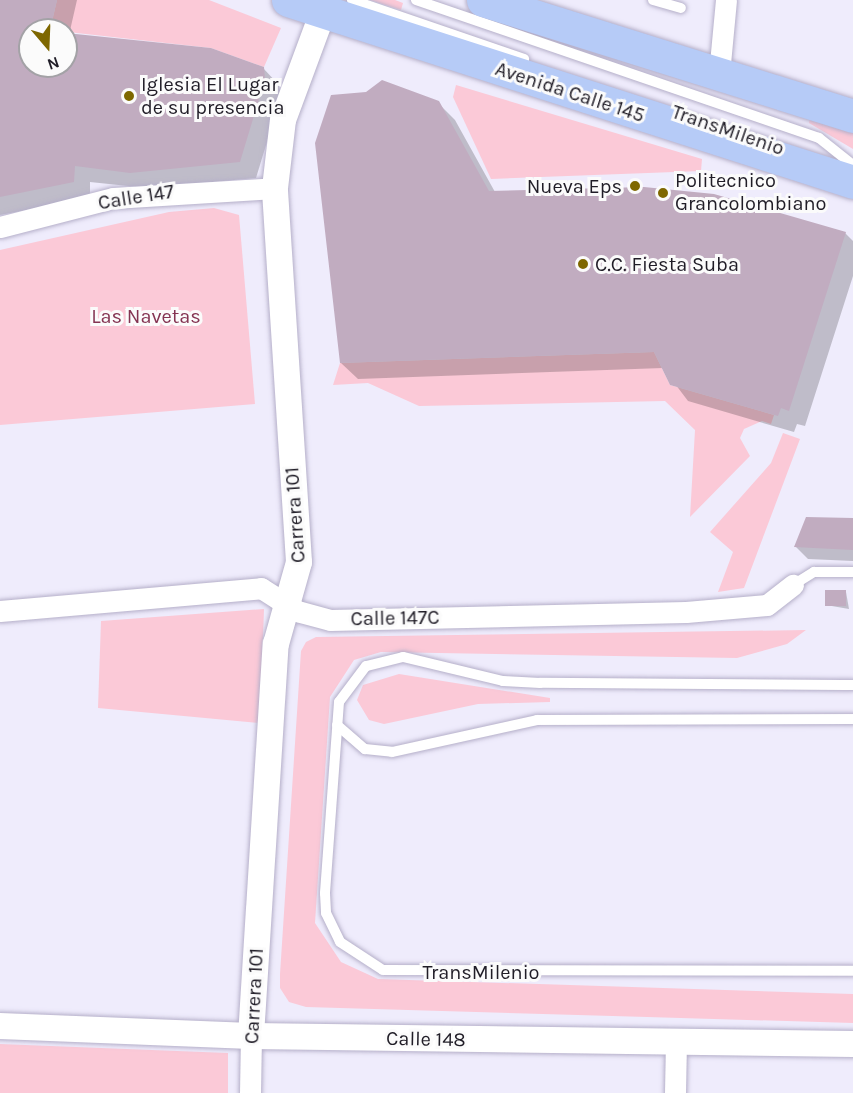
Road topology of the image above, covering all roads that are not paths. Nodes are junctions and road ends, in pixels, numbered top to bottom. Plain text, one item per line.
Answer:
1 (288, 0) edge
2 (416, 0) edge
3 (483, 0) edge
4 (653, 0) edge
5 (726, 0) edge
6 (337, 6) edge
7 (681, 9) dead end
8 (532, 62) dead end
9 (719, 74) junction
10 (588, 82) dead end
11 (853, 116) edge
12 (845, 178) edge
13 (274, 188) junction
14 (0, 227) edge
15 (853, 572) edge
16 (793, 585) joint
17 (290, 605) junction
18 (0, 611) edge
19 (853, 685) edge
20 (853, 719) edge
21 (337, 725) junction
22 (853, 971) edge
23 (0, 1026) edge
24 (251, 1036) junction
25 (676, 1043) junction
26 (853, 1044) edge
27 (250, 1093) edge
28 (675, 1093) edge

1 - 6 main road, Avenida Calle 145
2 - 12 lane, TransMilenio
3 - 9 main road
4 - 7 lane
5 - 9 street
6 - 8 lane
6 - 12 main road, Avenida Calle 145
6 - 13 street, Carrera 101
9 - 11 main road
10 - 12 lane, TransMilenio
13 - 14 street, Calle 147
13 - 17 street, Carrera 101
15 - 16 lane
16 - 17 street, Calle 147C
17 - 18 street, Calle 147C
17 - 24 street, Carrera 101
19 - 21 lane, TransMilenio
20 - 21 lane
21 - 22 lane, TransMilenio
23 - 24 street, Calle 148
24 - 25 street, Calle 148
24 - 27 street, Carrera 101
25 - 26 street, Calle 148
25 - 28 street

